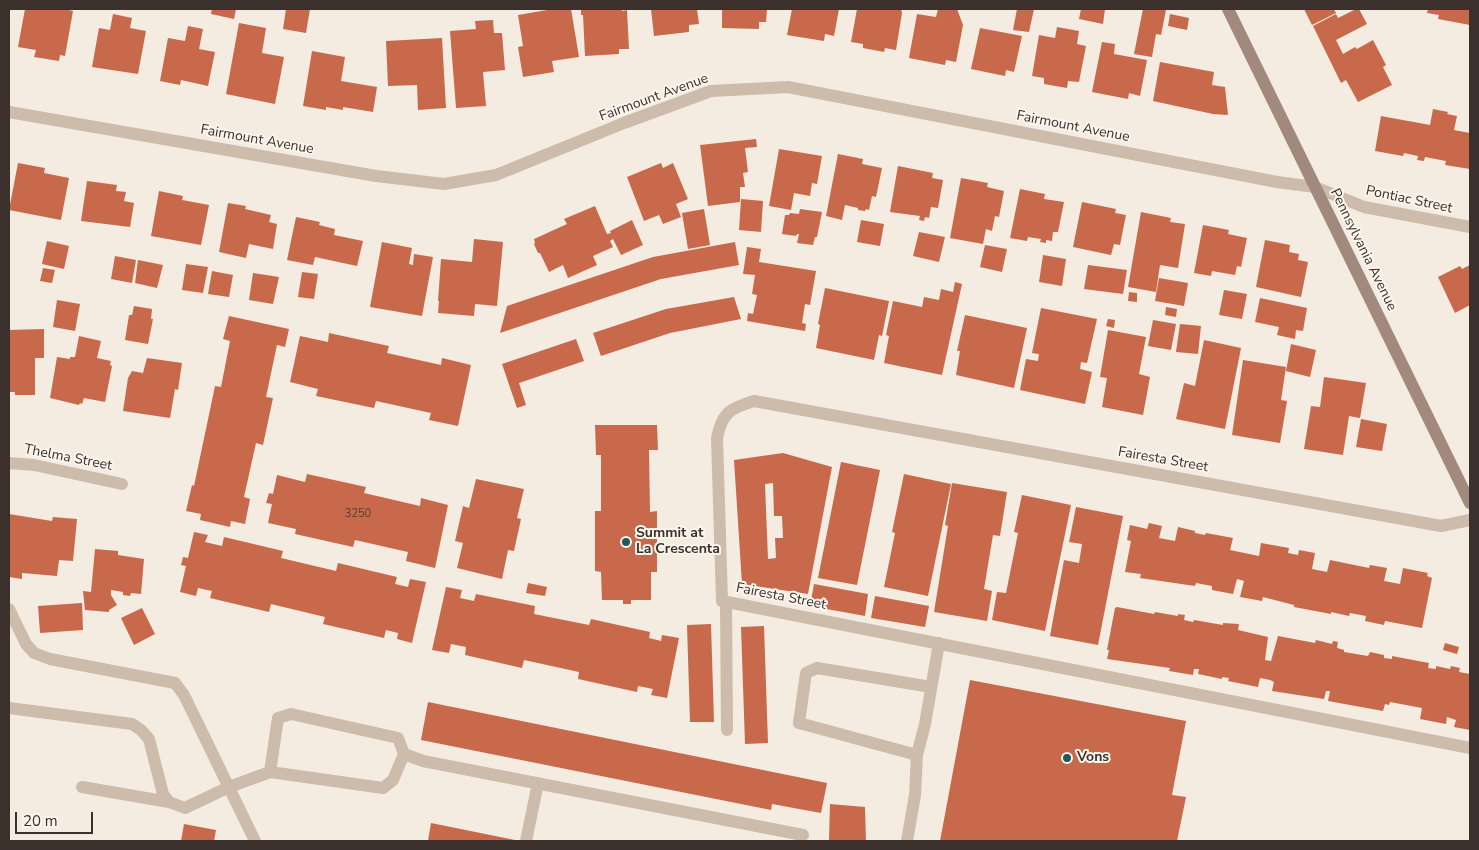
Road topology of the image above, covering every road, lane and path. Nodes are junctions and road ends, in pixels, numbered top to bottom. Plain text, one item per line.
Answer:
1 (1228, 9) edge
2 (9, 112) edge
3 (1315, 188) junction
4 (1470, 227) edge
5 (9, 463) edge
6 (122, 484) dead end
7 (1470, 503) edge
8 (1470, 520) edge
9 (726, 602) junction
10 (9, 609) edge
11 (938, 643) junction
12 (931, 687) junction
13 (9, 708) edge
14 (728, 730) dead end
15 (1470, 748) edge
16 (404, 754) junction
17 (917, 755) junction
18 (270, 772) junction
19 (538, 783) junction
20 (82, 787) dead end
21 (229, 787) junction
22 (169, 802) junction
23 (803, 835) dead end
24 (255, 841) edge
25 (526, 841) edge
26 (907, 841) edge

1 - 3 main road, Pennsylvania Avenue
2 - 3 street, Fairmount Avenue
3 - 4 street, Pontiac Street
3 - 7 main road, Pennsylvania Avenue
5 - 6 street, Thelma Street
8 - 9 street, Fairesta Street
9 - 11 street, Fairesta Street
9 - 14 street
10 - 21 street
11 - 12 street
11 - 15 street, Fairesta Street
12 - 17 street
12 - 17 street
13 - 22 street
16 - 18 street
16 - 18 street
16 - 19 street
17 - 26 street
18 - 21 street
19 - 23 street
19 - 25 street
20 - 22 street
21 - 22 street
21 - 24 street

